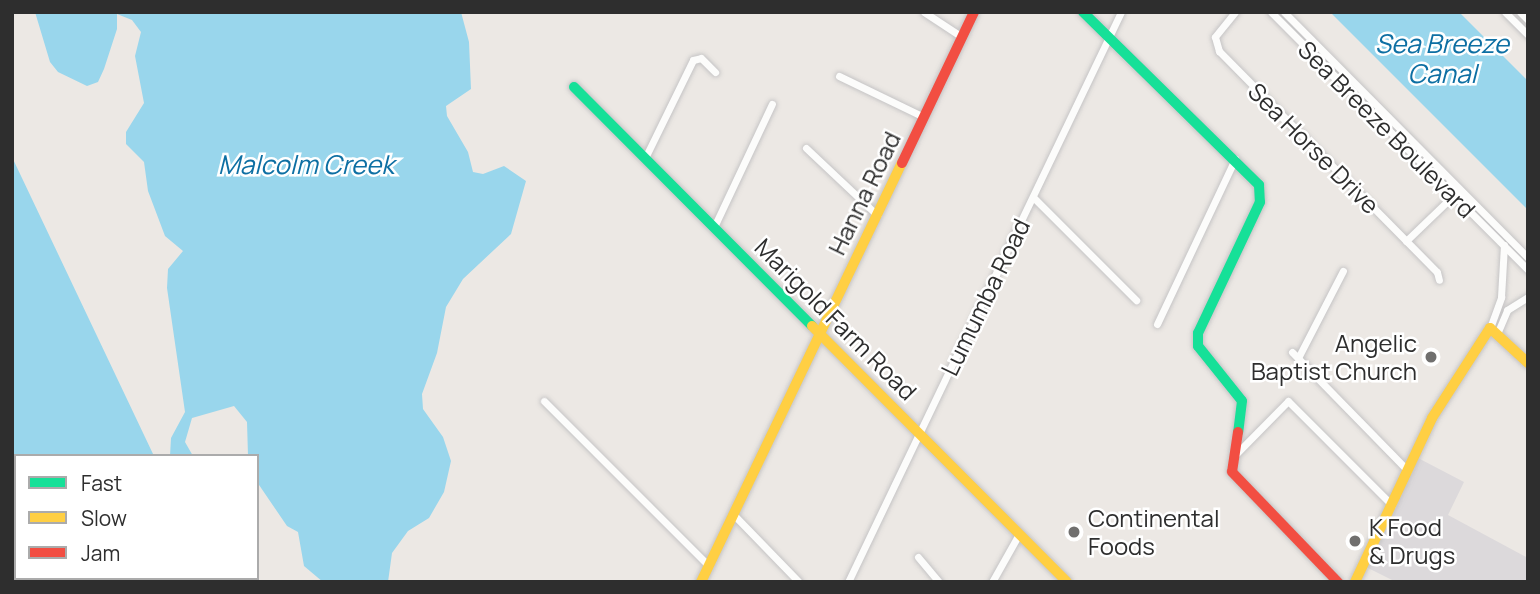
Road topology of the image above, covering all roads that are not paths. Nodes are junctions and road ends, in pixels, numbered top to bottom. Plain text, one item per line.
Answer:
1 (924, 12) edge
2 (974, 12) edge
3 (1083, 12) edge
4 (1122, 12) edge
5 (1236, 12) edge
6 (1271, 12) edge
7 (1284, 12) edge
8 (1505, 12) edge
9 (1520, 12) edge
10 (1528, 20) edge
11 (1528, 35) edge
12 (962, 37) junction
13 (1109, 38) junction
14 (715, 72) dead end
15 (839, 76) dead end
16 (574, 87) dead end
17 (772, 104) dead end
18 (924, 117) junction
19 (806, 148) dead end
20 (645, 158) junction
21 (1235, 158) junction
22 (1460, 189) junction
23 (1453, 195) junction
24 (1033, 197) junction
25 (877, 215) junction
26 (714, 226) junction
27 (1406, 241) junction
28 (1506, 242) junction
29 (1528, 258) edge
30 (1528, 270) edge
31 (1343, 271) dead end
32 (1439, 281) dead end
33 (1528, 298) edge
34 (1136, 300) dead end
35 (1499, 304) junction
36 (1507, 310) junction
37 (1157, 324) dead end
38 (1494, 331) junction
39 (820, 333) junction
40 (1528, 363) edge
41 (544, 401) dead end
42 (919, 433) junction
43 (1232, 458) junction
44 (1408, 471) junction
45 (1392, 505) junction
46 (733, 514) junction
47 (1019, 534) junction
48 (918, 556) dead end
49 (709, 566) junction
50 (701, 582) edge
51 (799, 582) edge
52 (848, 582) edge
53 (939, 582) edge
54 (992, 582) edge
55 (1067, 582) edge
56 (1338, 582) edge
57 (1355, 582) edge

1 - 12 street
2 - 12 street, Hanna Road
3 - 13 street
4 - 13 street, Lumumba Road
5 - 27 street, Sea Horse Drive
6 - 23 street, Sea Breeze Boulevard
7 - 22 street, Sea Breeze Boulevard
8 - 11 street
9 - 10 street
12 - 18 street, Hanna Road
13 - 21 street
13 - 24 street, Lumumba Road
14 - 20 street
15 - 18 street
16 - 20 street, Marigold Farm Road
17 - 26 street
18 - 25 street, Hanna Road
19 - 25 street
20 - 26 street, Marigold Farm Road
21 - 37 street
21 - 43 street
22 - 23 street
22 - 28 street, Sea Breeze Boulevard
23 - 27 street
23 - 28 street, Sea Breeze Boulevard
24 - 34 street
24 - 42 street, Lumumba Road
25 - 39 street, Hanna Road
26 - 39 street, Marigold Farm Road
27 - 32 street, Sea Horse Drive
28 - 29 street, Sea Breeze Boulevard
28 - 30 street, Sea Breeze Boulevard
28 - 35 street
31 - 44 street
33 - 36 street
35 - 36 street
35 - 38 street
36 - 38 street
38 - 40 street
38 - 44 street
39 - 42 street, Marigold Farm Road
39 - 46 street, Hanna Road
41 - 49 street
42 - 47 street, Marigold Farm Road
42 - 52 street, Lumumba Road
43 - 45 street
43 - 56 street
44 - 45 street
45 - 57 street
46 - 49 street, Hanna Road
46 - 51 street
47 - 54 street
47 - 55 street, Marigold Farm Road
48 - 53 street
49 - 50 street, Hanna Road

